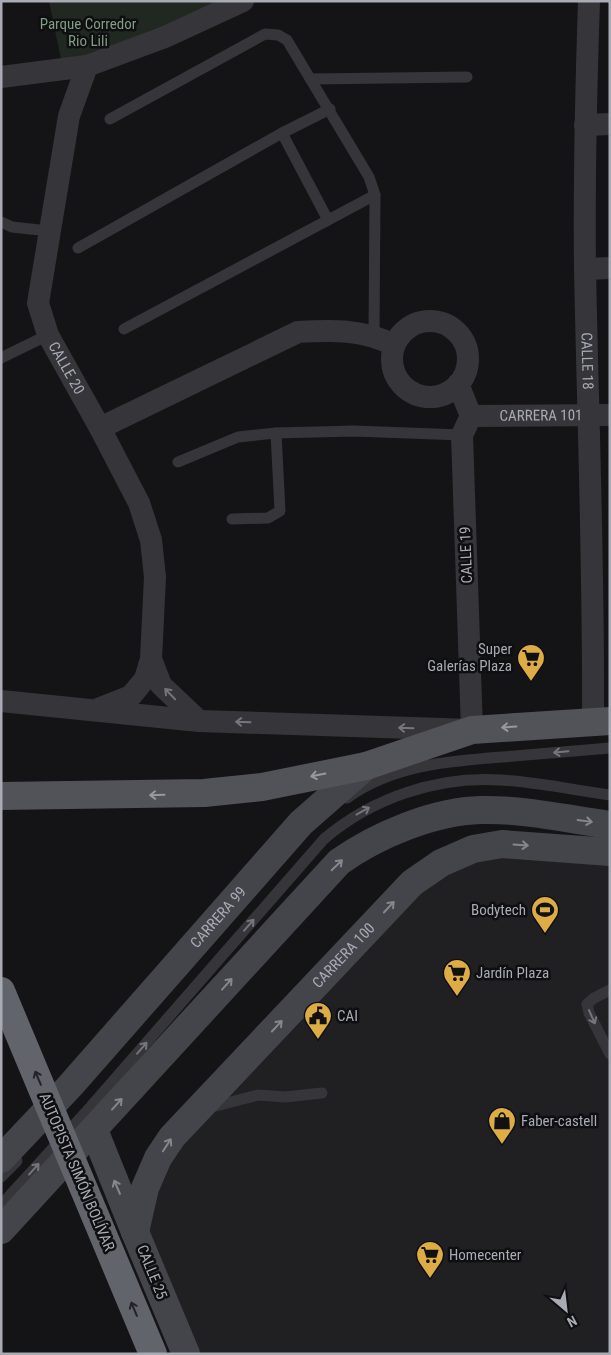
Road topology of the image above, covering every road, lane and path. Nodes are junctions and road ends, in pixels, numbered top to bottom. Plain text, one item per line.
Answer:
1 (243, 1) edge
2 (589, 1) edge
3 (87, 66) junction
4 (1, 77) edge
5 (467, 77) dead end
6 (311, 79) junction
7 (330, 109) junction
8 (110, 118) dead end
9 (610, 124) edge
10 (585, 125) junction
11 (282, 133) junction
12 (375, 196) junction
13 (328, 220) junction
14 (1, 222) edge
15 (49, 231) junction
16 (78, 248) dead end
17 (610, 268) edge
18 (585, 269) junction
19 (124, 329) dead end
20 (48, 335) junction
21 (374, 335) junction
22 (394, 345) junction
23 (1, 358) edge
24 (458, 384) junction
25 (600, 415) edge
26 (467, 426) junction
27 (100, 428) junction
28 (276, 433) junction
29 (178, 462) dead end
30 (232, 519) dead end
31 (601, 562) edge
32 (151, 660) junction
33 (1, 701) edge
34 (93, 711) junction
35 (199, 721) junction
36 (601, 721) edge
37 (472, 730) junction
38 (610, 748) edge
39 (366, 766) junction
40 (610, 795) edge
41 (1, 796) edge
42 (610, 825) edge
43 (610, 852) edge
44 (610, 990) edge
45 (1, 991) edge
46 (610, 1054) edge
47 (322, 1093) dead end
48 (76, 1098) dead end
49 (62, 1112) dead end
50 (196, 1112) junction
51 (49, 1126) dead end
52 (94, 1130) junction
53 (11, 1157) edge
54 (1, 1177) edge
55 (145, 1188) joint
56 (1, 1205) edge
57 (1, 1230) edge
58 (135, 1232) junction
59 (153, 1354) edge
60 (186, 1354) edge

1 - 3 street
2 - 10 street, CALLE 18
3 - 4 street
3 - 15 street, CALLE 20
5 - 6 lane
6 - 7 lane
6 - 8 lane
7 - 11 lane
7 - 12 lane
9 - 10 street
10 - 18 street, CALLE 18
11 - 13 lane
11 - 16 lane
12 - 13 lane
12 - 21 lane
13 - 19 lane
14 - 15 lane
15 - 20 street, CALLE 20
17 - 18 street
18 - 25 street, CALLE 18
20 - 23 lane
20 - 27 street, CALLE 20
21 - 22 street
21 - 27 street
22 - 24 street
22 - 24 street
24 - 26 street, CALLE 19
25 - 26 street, CARRERA 101
25 - 31 street, CALLE 18
26 - 28 lane
26 - 37 street, CALLE 19
27 - 32 street, CALLE 20
28 - 29 lane
28 - 30 lane
31 - 36 street, CALLE 18
32 - 34 street, CALLE 20
35 -> 32 street, CALLE 20
33 - 34 street
34 - 35 street
37 -> 35 street
36 -> 37 main road
37 - 39 main road, CARRERA 99
38 -> 48 lane
39 -> 41 main road
39 - 53 main road, CARRERA 99
56 -> 40 lane
52 -> 42 main road
50 -> 43 main road, CARRERA 100
44 -> 46 lane
59 -> 45 highway, AUTOPISTA SIMÓN BOLÍVAR, bridge
47 - 50 lane
49 - 51 lane
55 -> 50 main road, CARRERA 100
52 - 57 main road
58 -> 52 main road
53 - 54 lane
55 - 58 main road, CALLE 25
58 - 60 main road, CALLE 25

